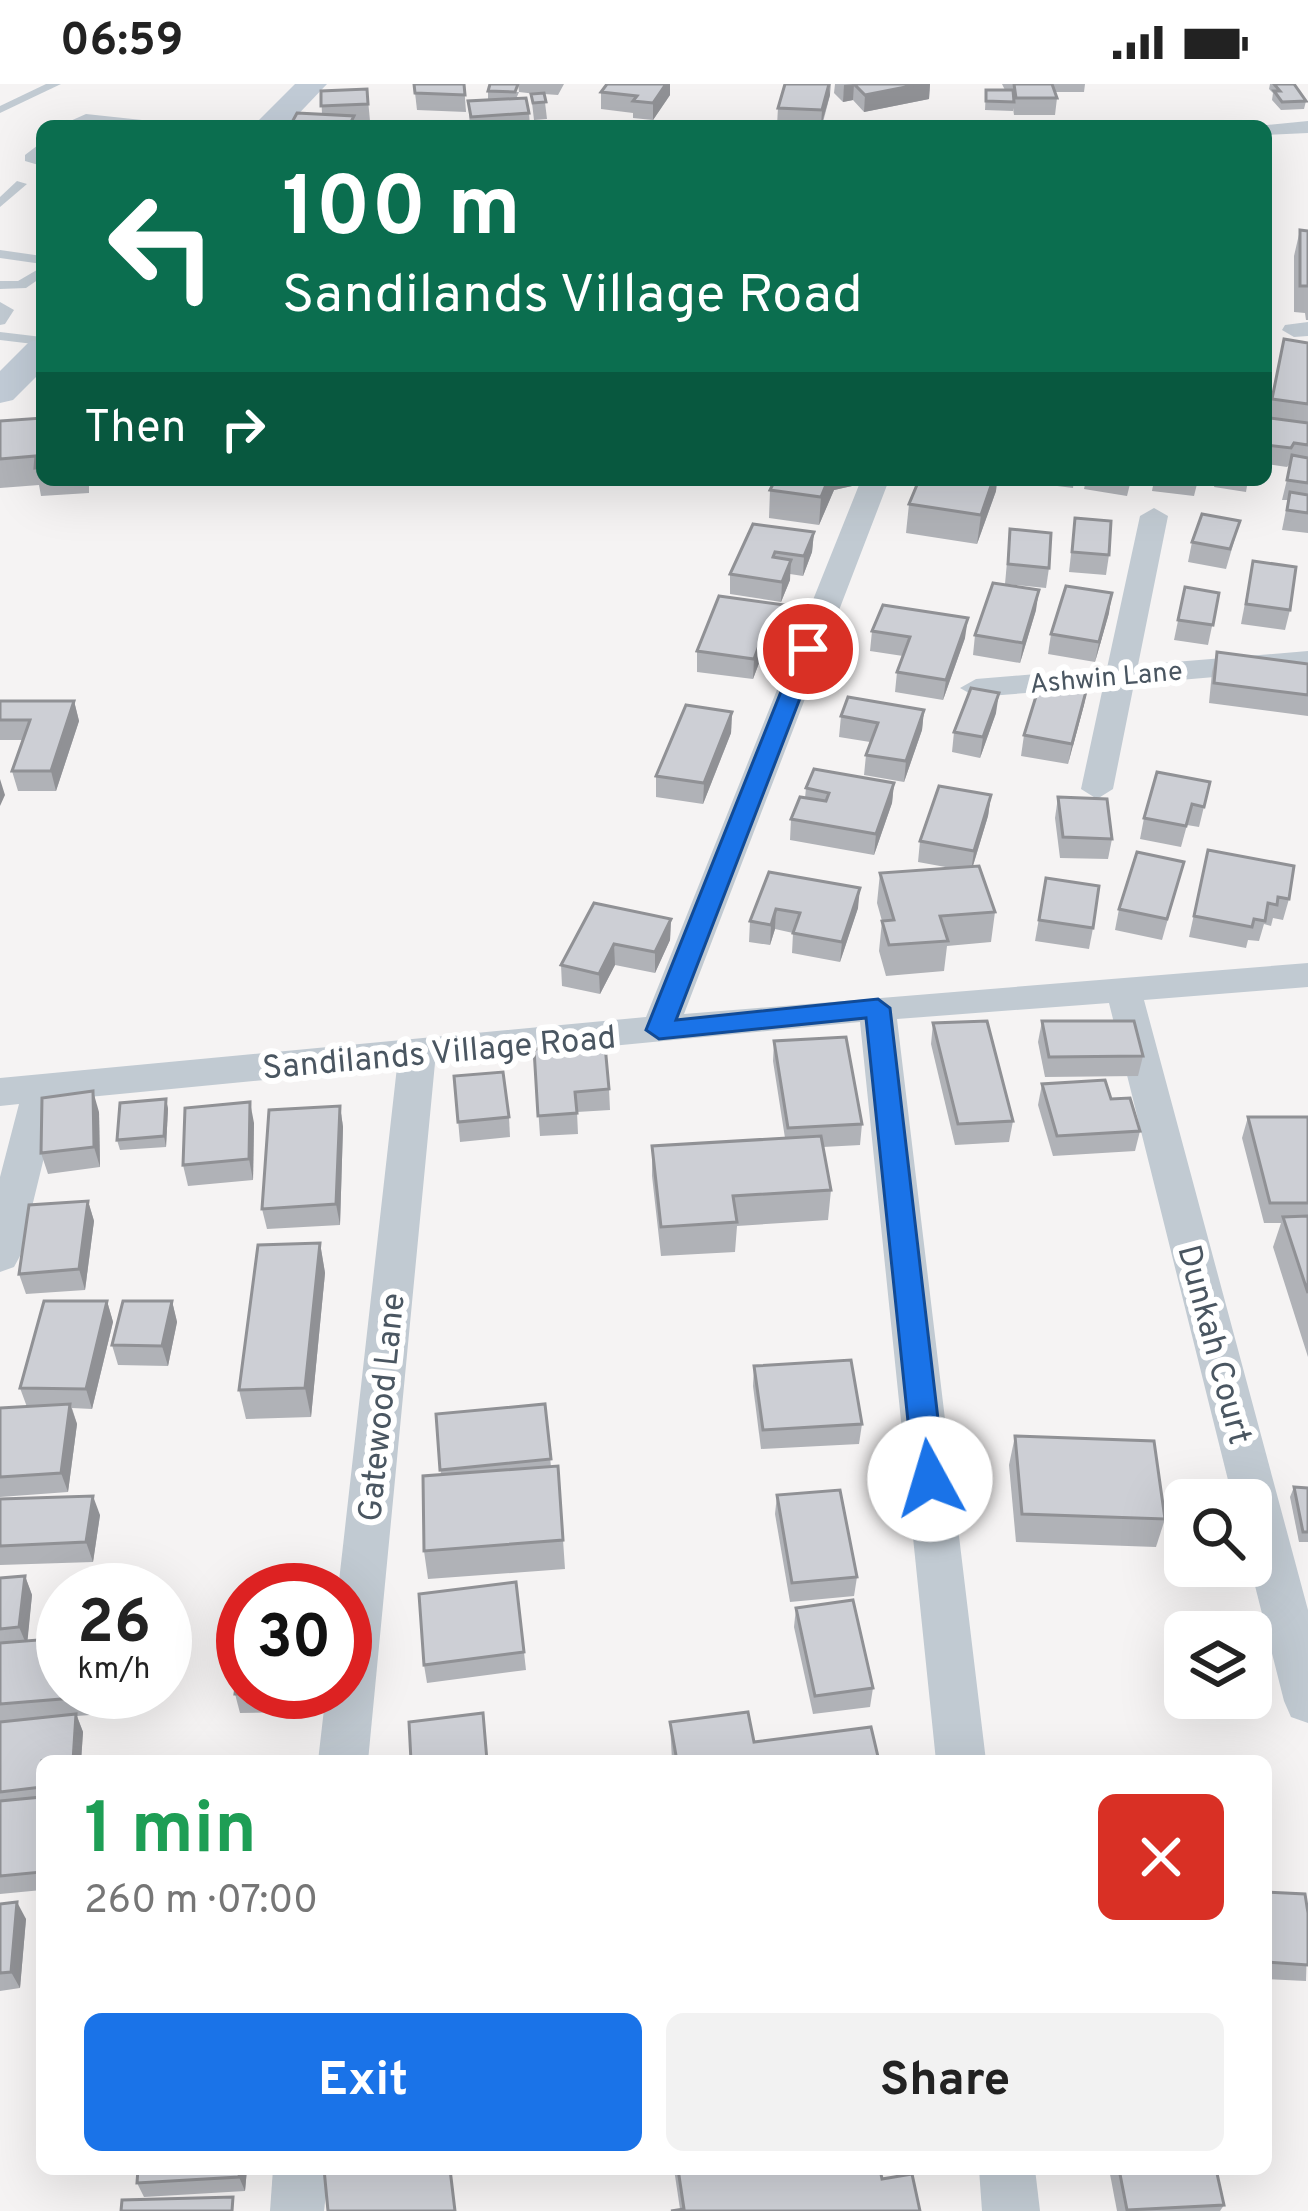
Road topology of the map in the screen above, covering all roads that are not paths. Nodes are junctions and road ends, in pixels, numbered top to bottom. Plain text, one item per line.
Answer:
1 (54, 84) edge
2 (312, 84) edge
3 (0, 110) edge
4 (79, 120) edge
5 (114, 120) edge
6 (275, 120) edge
7 (1308, 128) edge
8 (1272, 129) edge
9 (21, 184) dead end
10 (0, 202) edge
11 (0, 254) edge
12 (36, 259) edge
13 (36, 275) edge
14 (0, 285) edge
15 (0, 306) edge
16 (0, 320) edge
17 (0, 336) edge
18 (36, 345) edge
19 (36, 353) edge
20 (0, 392) edge
21 (873, 486) edge
22 (1154, 516) dead end
23 (1308, 660) edge
24 (1120, 676) junction
25 (976, 688) edge
26 (1097, 789) dead end
27 (1308, 975) edge
28 (1124, 988) junction
29 (878, 1008) junction
30 (659, 1030) junction
31 (417, 1053) junction
32 (42, 1088) junction
33 (0, 1092) edge
34 (0, 1256) edge
35 (1308, 1701) edge
36 (345, 1755) edge
37 (960, 1755) edge
38 (1007, 2175) edge
39 (1011, 2211) edge

1 - 3 lane
2 - 6 main road
4 - 5 lane
7 - 8 street
9 - 10 lane
11 - 12 lane
13 - 14 lane
15 - 16 lane
17 - 18 lane
19 - 20 main road
21 - 30 street
22 - 24 street
23 - 24 street, Ashwin Lane
24 - 25 street, Ashwin Lane
24 - 26 street
27 - 28 street, Sandilands Village Road
28 - 29 street, Sandilands Village Road
28 - 35 street, Dunkah Court
29 - 30 street, Sandilands Village Road
29 - 37 street
30 - 31 street, Sandilands Village Road
31 - 32 street, Sandilands Village Road
31 - 36 street, Gatewood Lane
32 - 33 street, Sandilands Village Road
32 - 34 street
38 - 39 street

